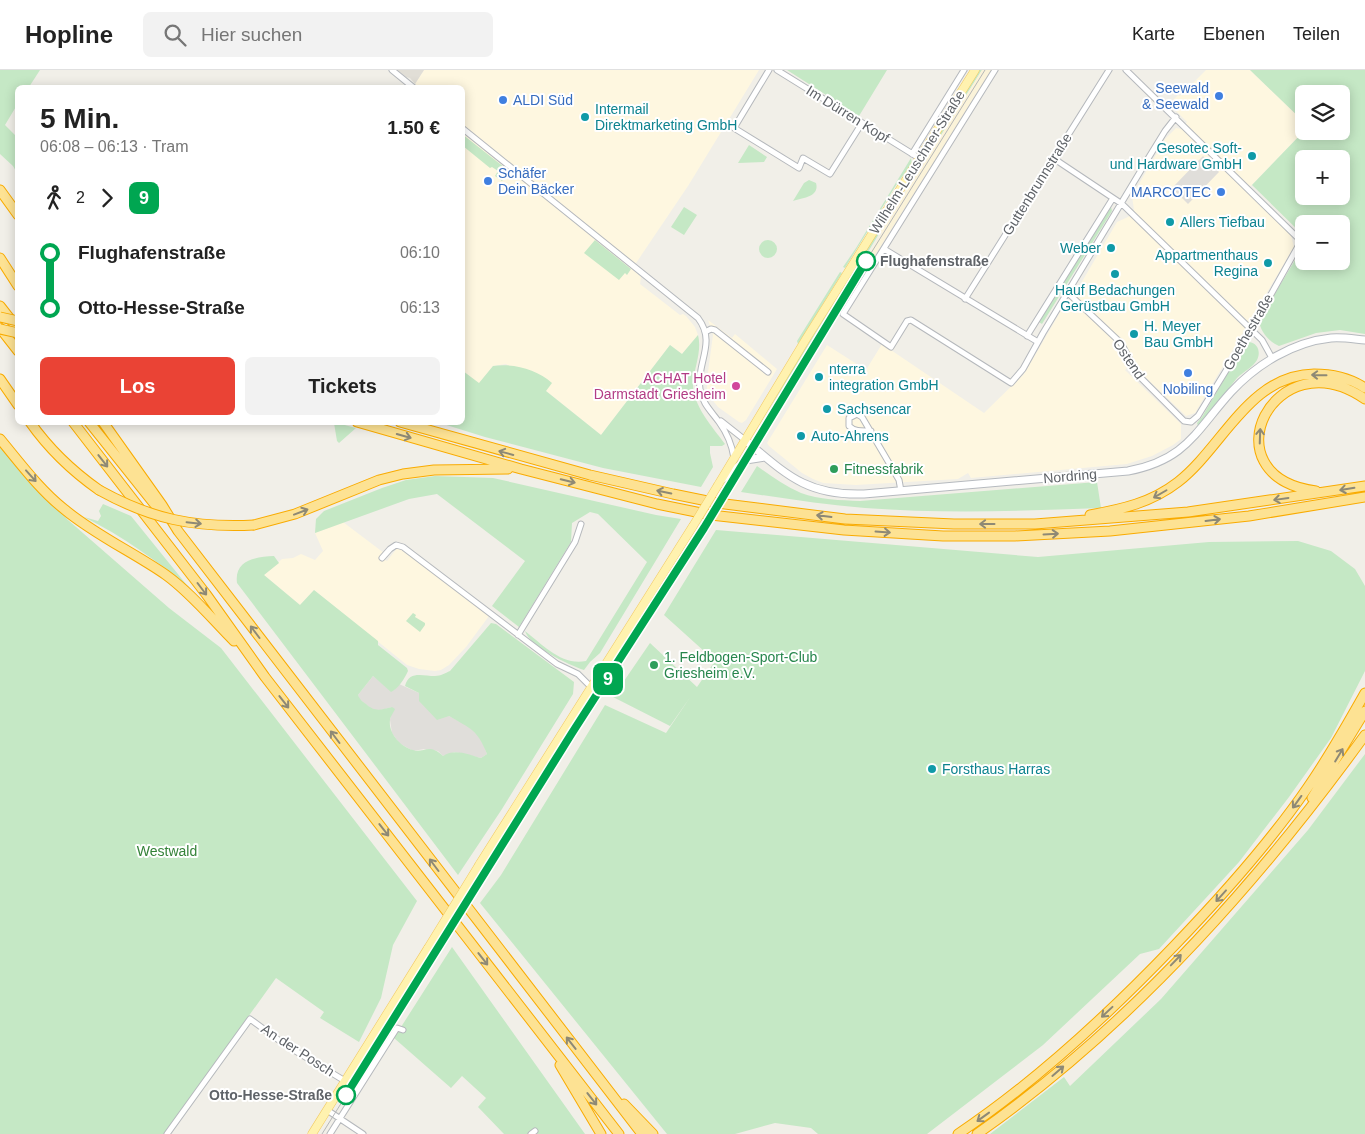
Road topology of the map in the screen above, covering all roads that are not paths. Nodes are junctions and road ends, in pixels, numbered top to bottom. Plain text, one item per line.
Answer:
1 (392, 70) edge
2 (770, 70) edge
3 (777, 70) edge
4 (964, 70) edge
5 (975, 70) edge
6 (995, 70) edge
7 (1109, 70) edge
8 (1126, 70) edge
9 (410, 85) edge
10 (1176, 117) junction
11 (862, 123) junction
12 (465, 130) edge
13 (912, 154) junction
14 (920, 158) junction
15 (1053, 158) junction
16 (0, 190) edge
17 (1114, 198) junction
18 (1122, 204) junction
19 (15, 211) edge
20 (884, 249) junction
21 (0, 258) edge
22 (15, 281) edge
23 (1068, 292) junction
24 (966, 299) junction
25 (0, 306) edge
26 (0, 317) edge
27 (15, 320) edge
28 (15, 327) edge
29 (0, 328) edge
30 (15, 330) edge
31 (1250, 330) junction
32 (705, 332) junction
33 (1027, 336) junction
34 (1365, 340) edge
35 (1038, 342) junction
36 (15, 346) edge
37 (1272, 358) junction
38 (768, 372) dead end
39 (0, 379) edge
40 (1365, 388) edge
41 (1365, 399) edge
42 (15, 401) edge
43 (715, 416) junction
44 (1191, 422) joint
45 (32, 425) edge
46 (75, 425) edge
47 (91, 425) edge
48 (104, 425) edge
49 (367, 425) edge
50 (411, 425) edge
51 (871, 431) junction
52 (0, 439) edge
53 (745, 440) junction
54 (765, 457) junction
55 (734, 458) junction
56 (521, 469) junction
57 (718, 485) junction
58 (1365, 486) edge
59 (901, 491) junction
60 (1329, 492) junction
61 (1365, 497) edge
62 (582, 524) dead end
63 (1035, 524) junction
64 (178, 531) junction
65 (382, 558) dead end
66 (518, 635) junction
67 (254, 663) junction
68 (590, 686) junction
69 (1365, 693) edge
70 (1365, 710) edge
71 (1365, 735) edge
72 (1262, 866) junction
73 (403, 1030) dead end
74 (540, 1032) junction
75 (345, 1081) junction
76 (600, 1081) junction
77 (327, 1110) junction
78 (340, 1118) junction
79 (167, 1134) edge
80 (312, 1134) edge
81 (330, 1134) edge
82 (363, 1134) edge
83 (601, 1134) edge
84 (619, 1134) edge
85 (642, 1134) edge
86 (653, 1134) edge
87 (958, 1134) edge
88 (977, 1134) edge

1 - 9 street
2 - 11 street
3 - 11 street, Im Dürren Kopf
4 - 13 street, Wilhelm-Leuschner-Straße
5 - 14 main road, Wilhelm-Leuschner-Straße
6 - 20 street, Wilhelm-Leuschner-Straße
7 - 15 street, Guttenbrunnstraße
8 - 10 street
10 - 18 street
10 - 31 street, Goethestraße
11 - 13 street, Im Dürren Kopf
12 - 32 street
13 - 14 street, Im Dürren Kopf
14 - 53 main road, Wilhelm-Leuschner-Straße
15 - 17 street
15 - 24 street, Guttenbrunnstraße
16 - 19 highway
17 - 18 street
17 - 33 street
18 - 23 street
18 - 31 street
20 - 24 street
20 - 35 street, Wilhelm-Leuschner-Straße
21 - 22 highway
23 - 35 street
23 - 44 street, Ostend
24 - 33 street
25 - 28 highway
26 - 27 highway, bridge
29 - 30 highway, bridge
29 - 36 highway
31 - 37 street
31 - 44 street, Goethestraße
32 - 38 street
32 - 43 street
33 - 35 street
34 - 37 main road, Nordring
37 - 59 main road, Nordring
39 - 42 highway
40 -> 63 highway
60 -> 41 highway
43 - 53 street
43 - 55 street
45 -> 56 highway, bridge
46 -> 67 highway
47 - 64 highway
48 - 64 highway
49 -> 56 highway
63 -> 50 highway
51 - 51 street
51 - 59 street
52 -> 67 highway
53 - 54 main road, Nordring
53 - 55 main road, Wilhelm-Leuschner-Straße
54 - 57 main road
54 - 59 main road, Nordring
55 - 57 main road, Wilhelm-Leuschner-Straße
56 -> 61 highway
57 - 68 main road, Wilhelm-Leuschner-Straße, bridge
58 -> 60 highway
60 -> 63 highway
62 - 66 street
76 -> 64 highway
65 - 66 street
66 - 68 street
67 -> 74 highway
68 - 75 main road, Wilhelm-Leuschner-Straße, bridge
69 -> 87 highway
72 -> 70 highway
71 - 72 highway
88 -> 72 highway
73 - 78 street
74 - 83 highway
74 -> 84 highway
75 - 77 main road, Wilhelm-Leuschner-Straße
75 - 79 street, An der Posch
76 - 85 highway
76 - 86 highway
77 - 78 street
77 - 80 main road, Wilhelm-Leuschner-Straße
78 - 81 street
78 - 82 street

